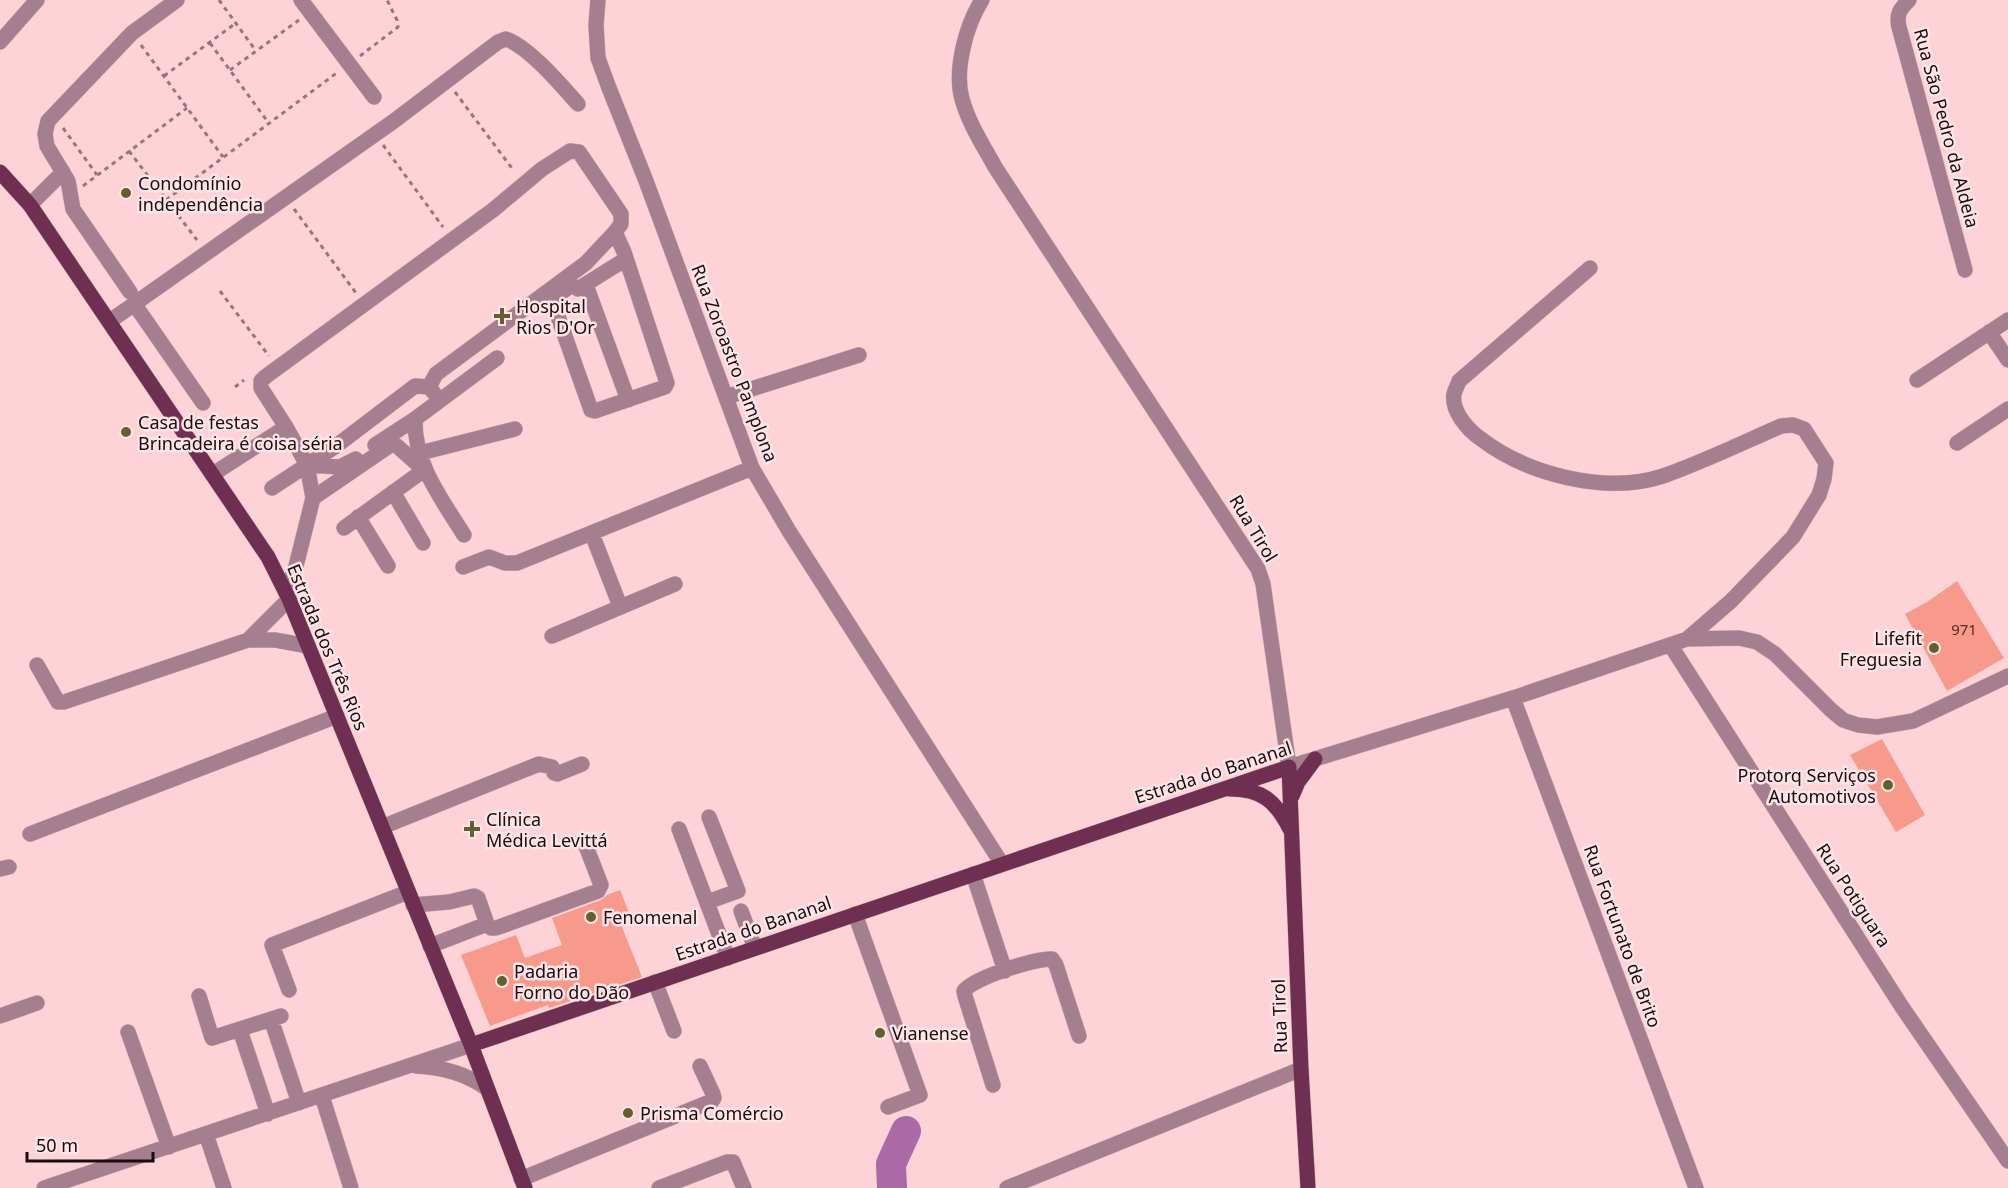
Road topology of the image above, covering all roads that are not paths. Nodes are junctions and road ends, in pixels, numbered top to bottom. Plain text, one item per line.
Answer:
1 (37, 0) edge
2 (177, 0) edge
3 (598, 0) edge
4 (982, 0) edge
5 (1909, 0) edge
6 (305, 6) edge
7 (0, 42) edge
8 (374, 97) dead end
9 (578, 104) dead end
10 (0, 172) edge
11 (63, 172) junction
12 (30, 205) junction
13 (615, 232) junction
14 (601, 247) junction
15 (626, 259) junction
16 (1590, 268) dead end
17 (1965, 270) dead end
18 (586, 285) junction
19 (132, 298) junction
20 (555, 304) junction
21 (2008, 320) edge
22 (110, 321) junction
23 (1989, 332) junction
24 (859, 355) dead end
25 (497, 358) dead end
26 (2008, 360) edge
27 (1917, 380) dead end
28 (429, 387) junction
29 (726, 398) junction
30 (628, 400) junction
31 (440, 401) junction
32 (203, 403) dead end
33 (2008, 409) edge
34 (415, 418) junction
35 (286, 427) junction
36 (515, 429) dead end
37 (1957, 443) dead end
38 (420, 453) junction
39 (307, 465) junction
40 (752, 468) junction
41 (424, 470) junction
42 (213, 474) junction
43 (272, 488) dead end
44 (393, 492) junction
45 (313, 498) junction
46 (358, 517) junction
47 (344, 528) dead end
48 (592, 534) junction
49 (464, 535) dead end
50 (423, 543) dead end
51 (388, 566) dead end
52 (463, 567) dead end
53 (675, 584) dead end
54 (288, 596) junction
55 (620, 606) junction
56 (552, 636) dead end
57 (1687, 639) junction
58 (248, 640) junction
59 (308, 646) junction
60 (1671, 646) junction
61 (37, 665) dead end
62 (2008, 676) edge
63 (1514, 698) junction
64 (337, 717) junction
65 (1315, 759) junction
66 (582, 764) dead end
67 (1289, 767) junction
68 (1221, 789) junction
69 (1290, 799) junction
70 (710, 817) dead end
71 (382, 828) junction
72 (679, 829) dead end
73 (1292, 832) junction
74 (30, 834) dead end
75 (584, 841) dead end
76 (1002, 864) junction
77 (973, 874) junction
78 (411, 898) junction
79 (707, 902) junction
80 (741, 911) dead end
81 (855, 914) junction
82 (487, 924) junction
83 (430, 946) junction
84 (755, 948) junction
85 (728, 958) junction
86 (1005, 971) junction
87 (655, 982) junction
88 (289, 990) dead end
89 (199, 996) dead end
90 (37, 1003) dead end
91 (0, 1016) edge
92 (240, 1030) junction
93 (674, 1031) dead end
94 (128, 1032) dead end
95 (1079, 1036) dead end
96 (471, 1045) junction
97 (410, 1065) junction
98 (699, 1066) dead end
99 (1301, 1069) junction
100 (993, 1085) dead end
101 (486, 1088) junction
102 (322, 1096) junction
103 (299, 1103) junction
104 (888, 1107) dead end
105 (268, 1114) junction
106 (206, 1134) junction
107 (169, 1147) junction
108 (2008, 1161) edge
109 (523, 1184) edge
110 (44, 1188) edge
111 (224, 1188) edge
112 (351, 1188) edge
113 (659, 1188) edge
114 (744, 1188) edge
115 (1007, 1188) edge
116 (1308, 1188) edge
117 (1696, 1188) edge

1 - 7 street
2 - 11 street
3 - 29 street, Rua Zoroastro Pamplona
4 - 67 street, Rua Tirol
5 - 17 street, Rua São Pedro da Aldeia
6 - 8 street
9 - 19 street
10 - 12 main road, Estrada dos Três Rios
11 - 12 street
11 - 19 street
12 - 22 main road, Estrada dos Três Rios
13 - 14 street
13 - 15 street
13 - 35 street
14 - 20 street
14 - 28 street
15 - 18 street
15 - 30 street
16 - 57 street
18 - 20 street
18 - 30 street
19 - 22 street
19 - 32 street
20 - 30 street
21 - 23 street
22 - 42 main road, Estrada dos Três Rios
23 - 26 street
23 - 27 street
24 - 29 street
25 - 31 street
28 - 31 street
28 - 39 street
29 - 40 street, Rua Zoroastro Pamplona
31 - 34 street
33 - 37 street
34 - 38 street
34 - 39 street
35 - 39 street
35 - 42 street
36 - 38 street
38 - 41 street
39 - 43 street
39 - 45 street
40 - 48 street
40 - 76 street, Rua Zoroastro Pamplona
41 - 44 street
41 - 45 street
41 - 49 street
42 - 54 main road, Estrada dos Três Rios
44 - 46 street
44 - 50 street
45 - 54 street
46 - 47 street
46 - 51 street
48 - 52 street
48 - 55 street
53 - 55 street
54 - 58 street
54 - 59 main road, Estrada dos Três Rios
55 - 56 street
57 - 60 street, Estrada do Bananal
57 - 62 street, Estrada do Bananal
58 - 59 street
58 - 61 street
59 - 64 main road, Estrada dos Três Rios
60 - 63 street, Estrada do Bananal
60 - 108 street, Rua Potiguara
63 - 65 street, Estrada do Bananal
63 - 117 street, Rua Fortunato de Brito
64 - 71 main road, Estrada dos Três Rios
64 - 74 street
65 - 67 street, Estrada do Bananal
65 - 69 main road
66 - 71 street
67 - 68 main road, Estrada do Bananal
67 - 69 main road, Rua Tirol
68 - 73 main road
68 - 76 main road, Estrada do Bananal
69 - 73 main road, Rua Tirol
70 - 79 street
71 - 78 main road, Estrada dos Três Rios
72 - 79 street
73 - 99 main road, Rua Tirol
75 - 82 street
76 - 77 main road, Estrada do Bananal
77 - 81 main road, Estrada do Bananal
77 - 86 street
78 - 82 street
78 - 83 main road, Estrada dos Três Rios
78 - 88 street
79 - 85 street
80 - 84 street
81 - 84 main road, Estrada do Bananal
81 - 104 street
82 - 83 street
83 - 96 main road, Estrada dos Três Rios
84 - 85 main road, Estrada do Bananal
85 - 87 main road, Estrada do Bananal
86 - 95 street
86 - 100 street
87 - 93 street
87 - 96 main road, Estrada do Bananal
89 - 92 street
90 - 91 street
92 - 103 street
92 - 105 street
94 - 107 street
96 - 97 street, Estrada do Bananal
96 - 101 main road, Estrada dos Três Rios
97 - 101 street, Estrada do Bananal
97 - 102 street, Estrada do Bananal
98 - 109 street
99 - 115 street
99 - 116 main road, Rua Tirol
101 - 109 main road, Estrada dos Três Rios
102 - 103 street, Estrada do Bananal
102 - 112 street
103 - 105 street, Estrada do Bananal
105 - 106 street, Estrada do Bananal
106 - 107 street, Estrada do Bananal
106 - 111 street
107 - 110 street, Estrada do Bananal
113 - 114 street

